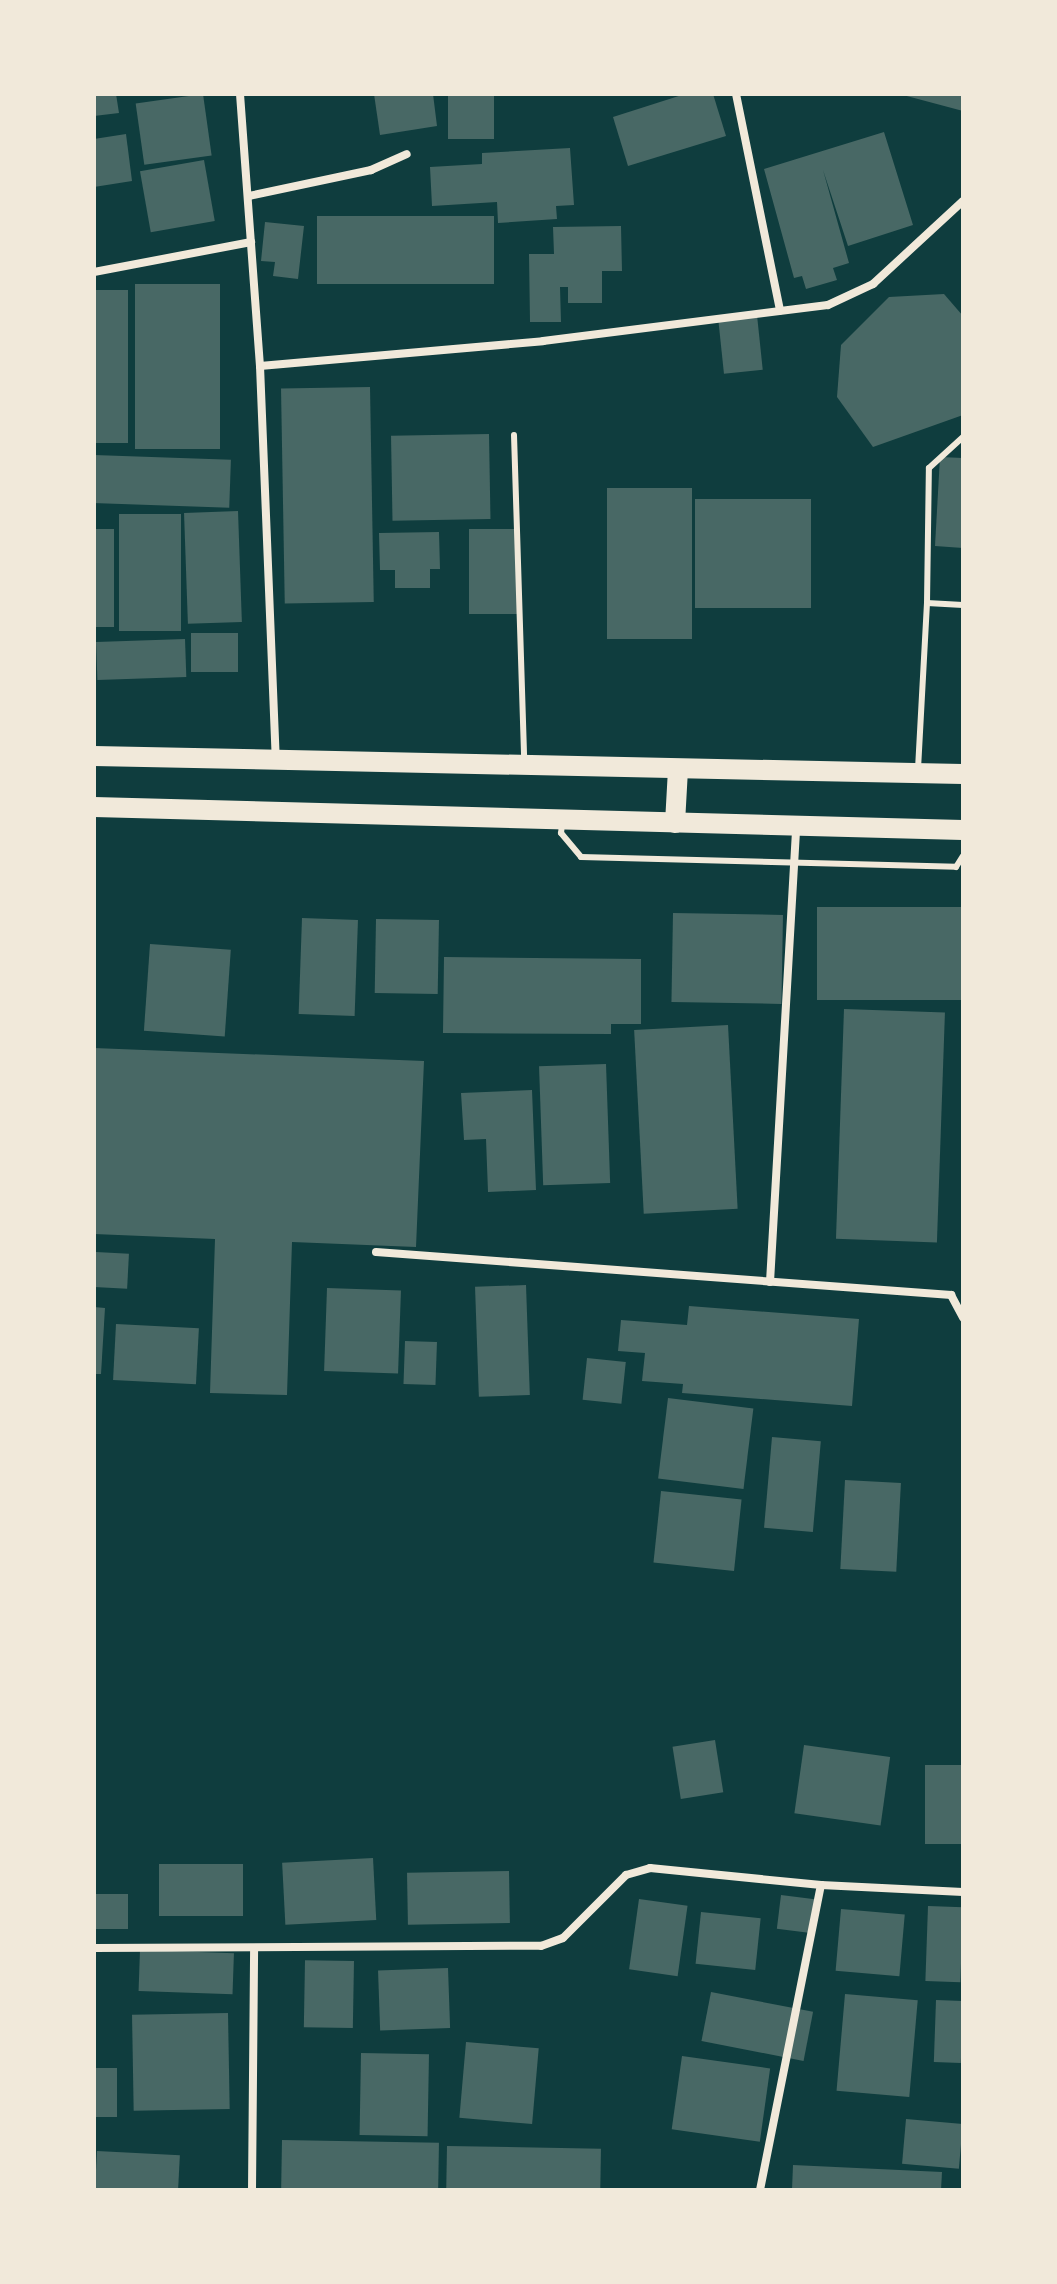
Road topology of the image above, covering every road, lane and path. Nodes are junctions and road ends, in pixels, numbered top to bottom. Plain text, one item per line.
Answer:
1 (240, 94) edge
2 (736, 94) edge
3 (407, 154) dead end
4 (249, 196) junction
5 (963, 201) edge
6 (251, 242) junction
7 (94, 272) edge
8 (780, 311) junction
9 (260, 366) junction
10 (514, 435) dead end
11 (963, 437) edge
12 (927, 603) junction
13 (963, 605) edge
14 (94, 756) edge
15 (276, 759) junction
16 (524, 764) junction
17 (678, 769) junction
18 (918, 772) junction
19 (963, 774) edge
20 (94, 807) edge
21 (562, 820) junction
22 (675, 823) junction
23 (796, 825) junction
24 (963, 830) edge
25 (963, 856) edge
26 (794, 863) junction
27 (376, 1252) dead end
28 (770, 1282) junction
29 (963, 1318) edge
30 (821, 1885) junction
31 (963, 1892) edge
32 (94, 1948) edge
33 (254, 1948) junction
34 (252, 2190) edge
35 (760, 2190) edge

1 - 4 street
2 - 8 street
3 - 4 street
4 - 6 street
5 - 8 street
6 - 7 street
6 - 9 street
8 - 9 street
9 - 15 street
10 - 16 lane
11 - 12 lane
12 - 13 lane
12 - 18 lane
14 - 15 main road
15 - 16 main road
16 - 17 main road
17 - 18 main road
17 - 22 main road
18 - 19 main road
20 - 21 main road
21 - 22 main road
21 - 26 lane
22 - 23 main road
23 - 24 main road
23 - 26 street
25 - 26 lane
26 - 28 street
27 - 28 street
28 - 29 street
30 - 31 street
30 - 33 street
30 - 35 street
32 - 33 street
33 - 34 street

